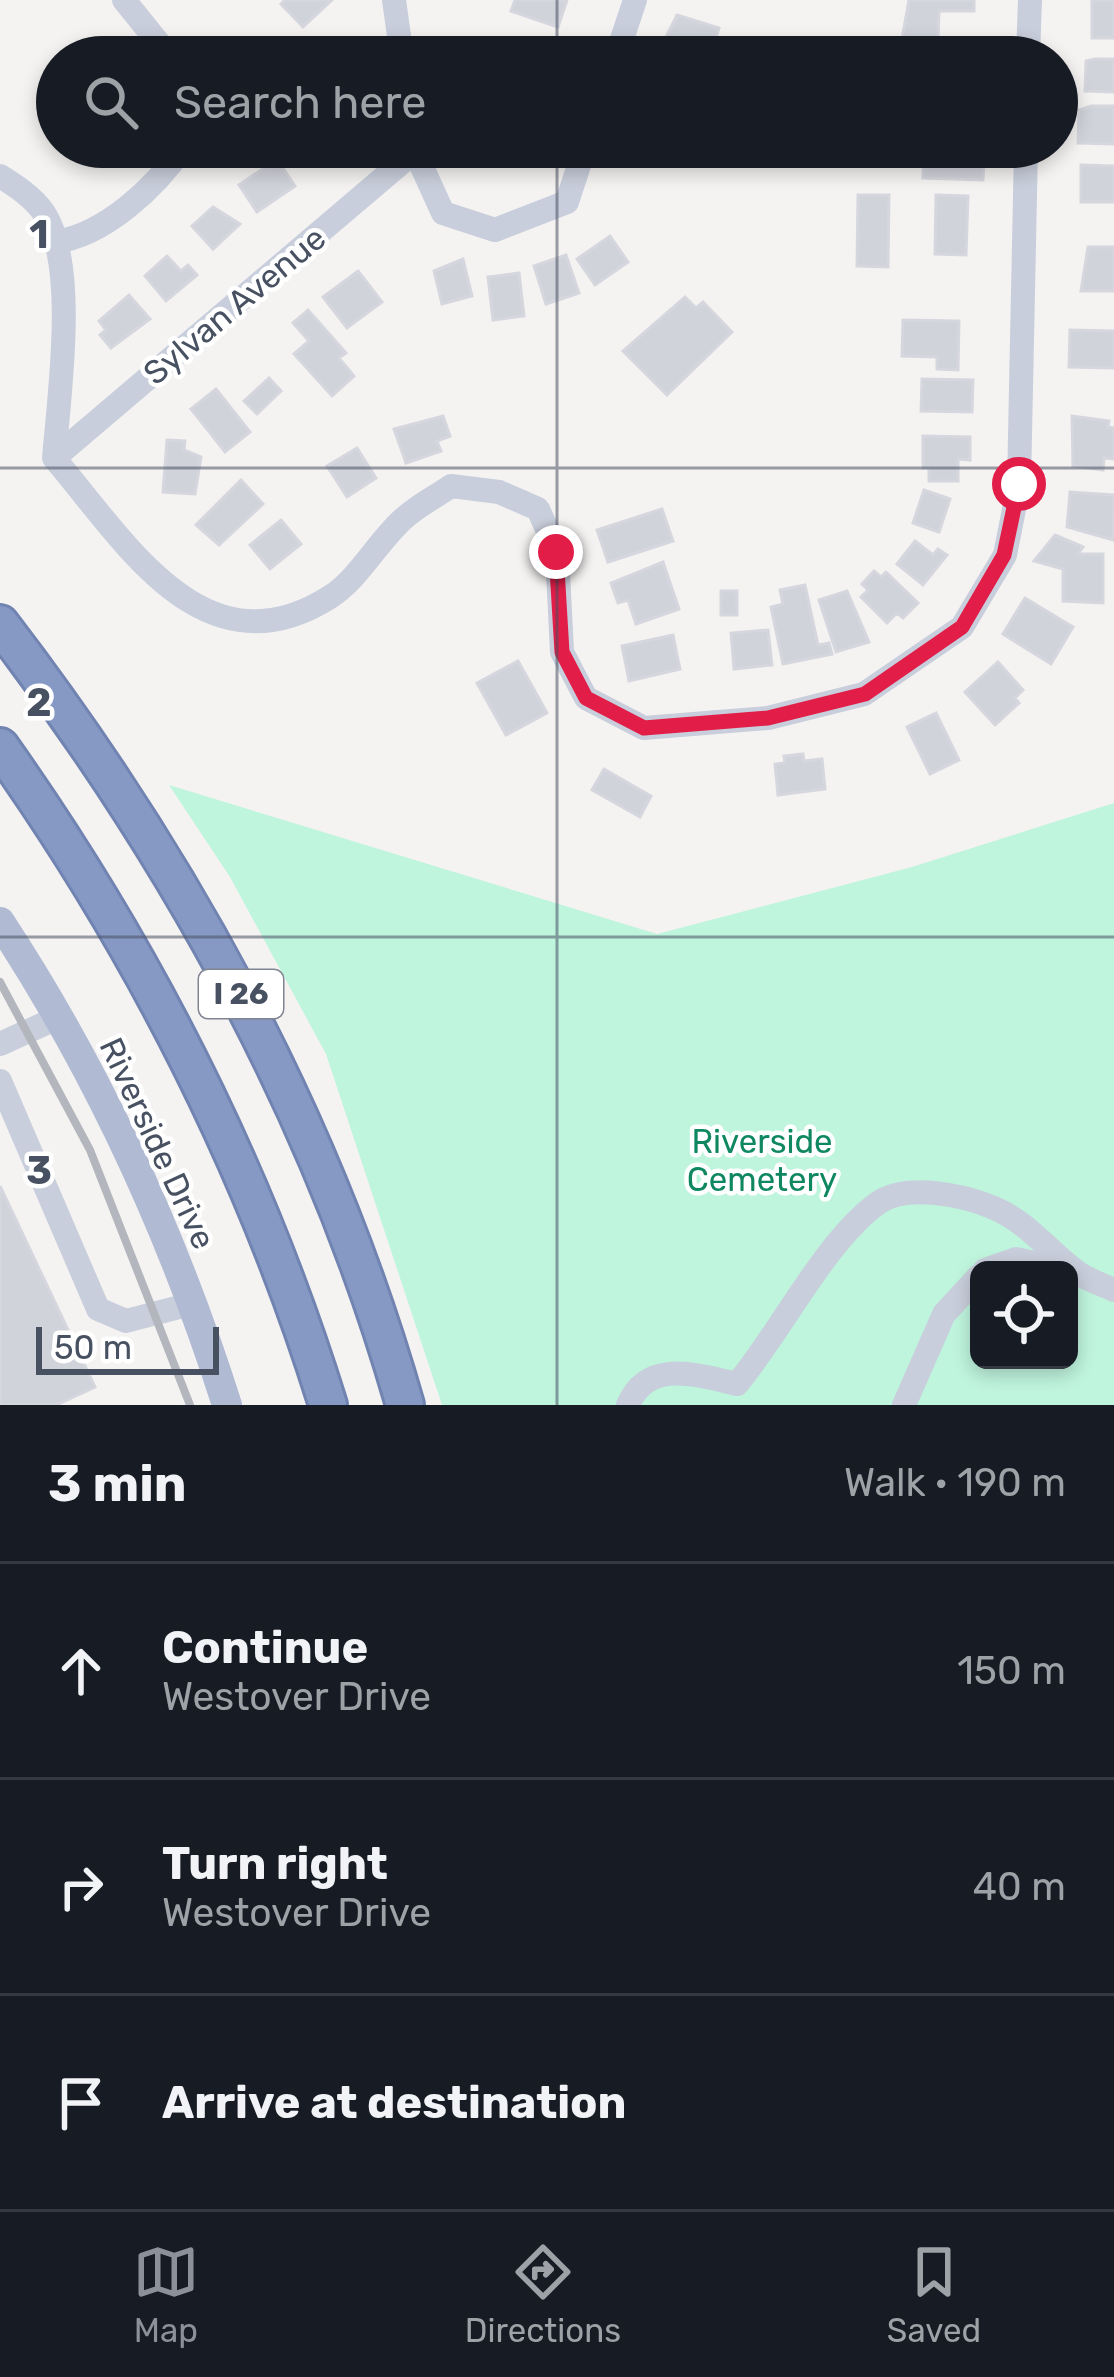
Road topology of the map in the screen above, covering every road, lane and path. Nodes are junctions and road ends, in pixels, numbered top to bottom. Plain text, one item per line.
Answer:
1 (124, 0) edge
2 (394, 0) edge
3 (635, 0) edge
4 (1030, 0) edge
5 (153, 36) edge
6 (398, 36) edge
7 (623, 36) edge
8 (1029, 36) edge
9 (162, 168) edge
10 (393, 168) edge
11 (422, 168) edge
12 (579, 168) edge
13 (1026, 168) edge
14 (0, 176) edge
15 (55, 242) junction
16 (54, 458) junction
17 (0, 624) edge
18 (0, 747) edge
19 (0, 922) edge
20 (59, 1017) junction
21 (0, 1044) edge
22 (0, 1081) edge
23 (1062, 1261) edge
24 (1078, 1274) edge
25 (970, 1286) edge
26 (1114, 1290) edge
27 (191, 1304) junction
28 (734, 1395) edge
29 (227, 1405) edge
30 (328, 1405) edge
31 (405, 1405) edge
32 (628, 1405) edge
33 (904, 1405) edge

1 - 5 street
2 - 6 street
3 - 7 street
4 - 8 street
9 - 15 street
10 - 16 street, Sylvan Avenue
11 - 12 street
13 - 16 street
14 - 15 street
15 - 16 street
17 - 31 highway, I 26
18 - 30 highway, I 26
19 - 20 main road, Riverside Drive
20 - 21 street
20 - 27 main road, Riverside Drive
22 - 27 street
23 - 28 street
24 - 26 street
25 - 33 street
27 - 29 main road, Riverside Drive
28 - 32 street

